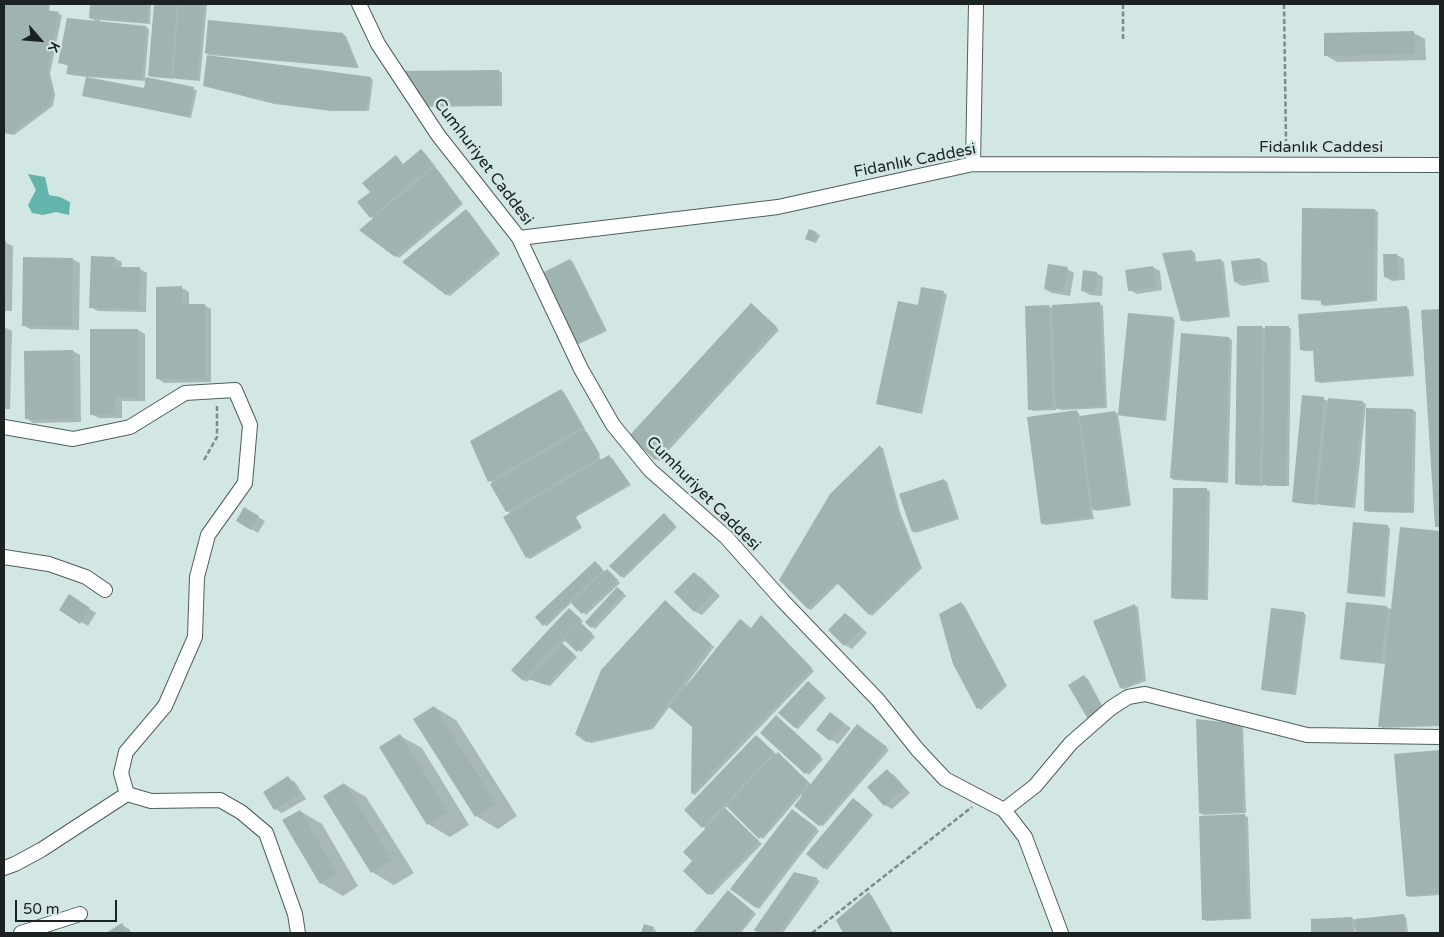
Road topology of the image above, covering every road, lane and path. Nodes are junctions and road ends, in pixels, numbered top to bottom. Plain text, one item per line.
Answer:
1 (359, 4) edge
2 (976, 4) edge
3 (1123, 4) edge
4 (1284, 4) edge
5 (1123, 39) dead end
6 (1286, 141) dead end
7 (973, 164) junction
8 (1440, 164) edge
9 (519, 238) junction
10 (218, 391) junction
11 (4, 427) edge
12 (204, 460) dead end
13 (4, 557) edge
14 (105, 590) dead end
15 (1440, 737) edge
16 (127, 794) junction
17 (982, 799) junction
18 (1004, 810) junction
19 (4, 868) edge
20 (80, 914) dead end
21 (20, 933) edge
22 (298, 933) edge
23 (812, 933) edge
24 (1061, 933) edge

1 - 9 street, Cumhuriyet Caddesi
2 - 7 street
3 - 5 path
4 - 6 path
7 - 8 street, Fidanlık Caddesi
7 - 9 street, Fidanlık Caddesi
9 - 17 street, Cumhuriyet Caddesi
10 - 11 street
10 - 12 path
10 - 16 street
13 - 14 street
15 - 18 street
16 - 19 street
16 - 22 street
17 - 18 street, Cumhuriyet Caddesi
17 - 23 path
18 - 24 street, Cumhuriyet Caddesi
20 - 21 street

